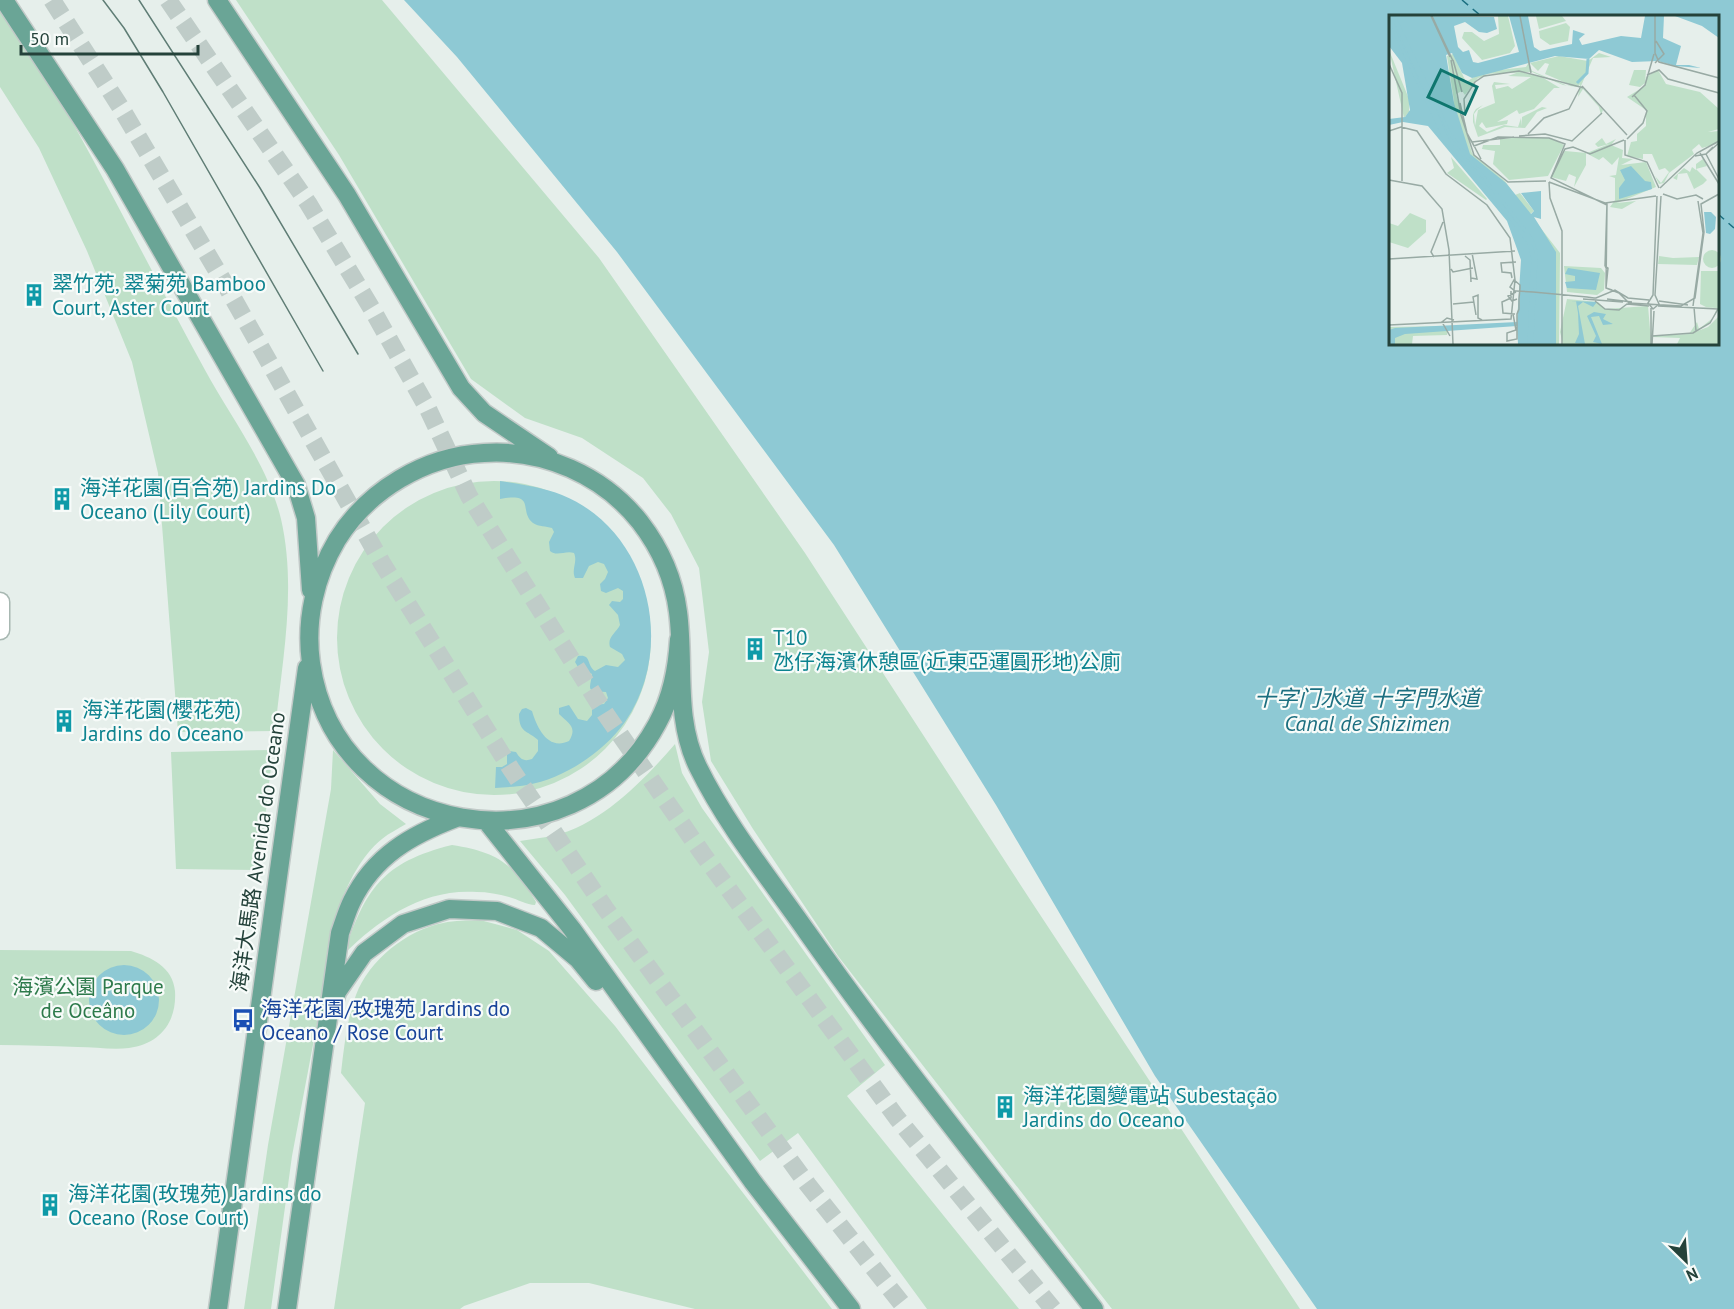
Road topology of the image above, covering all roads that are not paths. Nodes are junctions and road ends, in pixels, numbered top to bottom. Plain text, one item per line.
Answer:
1 (4, 0) edge
2 (217, 0) edge
3 (560, 464) junction
4 (0, 602) edge
5 (312, 603) junction
6 (0, 630) edge
7 (680, 639) junction
8 (309, 651) junction
9 (456, 818) junction
10 (487, 822) junction
11 (325, 1038) junction
12 (670, 1066) junction
13 (218, 1309) edge
14 (287, 1309) edge
15 (851, 1309) edge
16 (1094, 1309) edge

1 - 5 main road
2 - 3 main road
3 - 5 main road
3 - 7 main road
4 - 6 street
5 - 8 main road
7 - 10 main road
7 - 16 main road
8 - 9 main road
8 - 13 main road, 海洋大馬路 Avenida do Oceano
9 - 10 main road
9 - 11 main road
10 - 12 main road
11 - 12 main road
11 - 14 main road
12 - 15 main road

